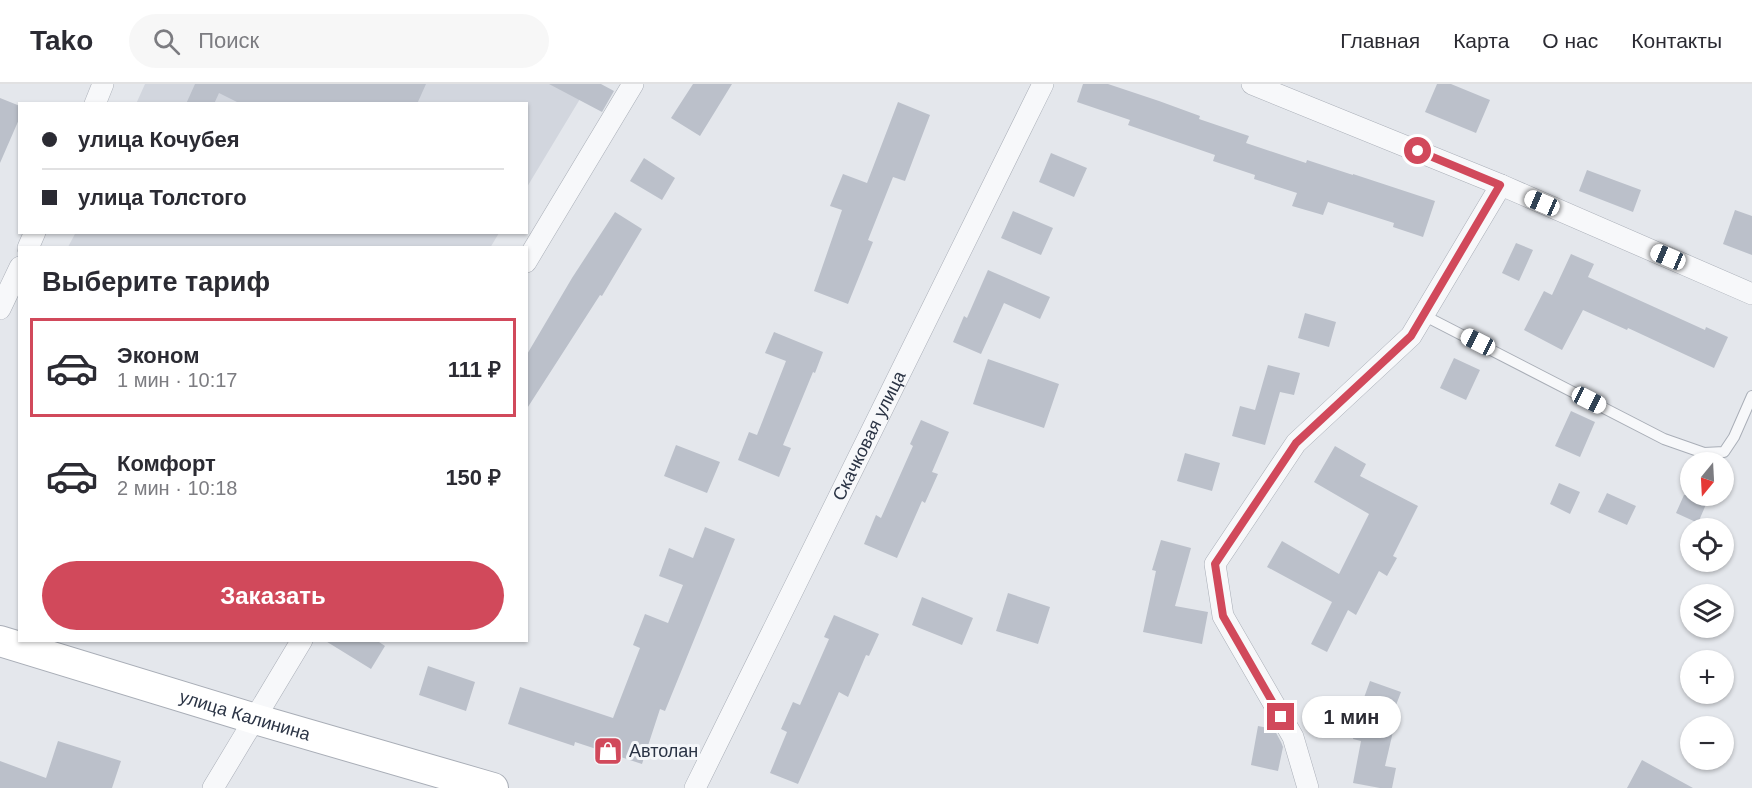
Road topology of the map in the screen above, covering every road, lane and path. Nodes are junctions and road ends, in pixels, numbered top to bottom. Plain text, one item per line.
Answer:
1 (104, 84) edge
2 (633, 84) edge
3 (1043, 84) edge
4 (1252, 84) edge
5 (95, 102) edge
6 (1500, 185) junction
7 (528, 259) edge
8 (18, 271) edge
9 (1752, 294) edge
10 (0, 309) edge
11 (1423, 315) junction
12 (1752, 396) edge
13 (0, 641) edge
14 (301, 642) edge
15 (255, 719) junction
16 (213, 788) edge
17 (493, 788) edge
18 (695, 788) edge
19 (1308, 788) edge

1 - 5 street
2 - 7 street
3 - 18 street, Скачковая улица
4 - 6 street
6 - 9 street
6 - 11 street
8 - 10 street
11 - 12 lane
11 - 19 street
13 - 15 main road, улица Калинина
14 - 15 street
15 - 16 street
15 - 17 main road, улица Калинина

